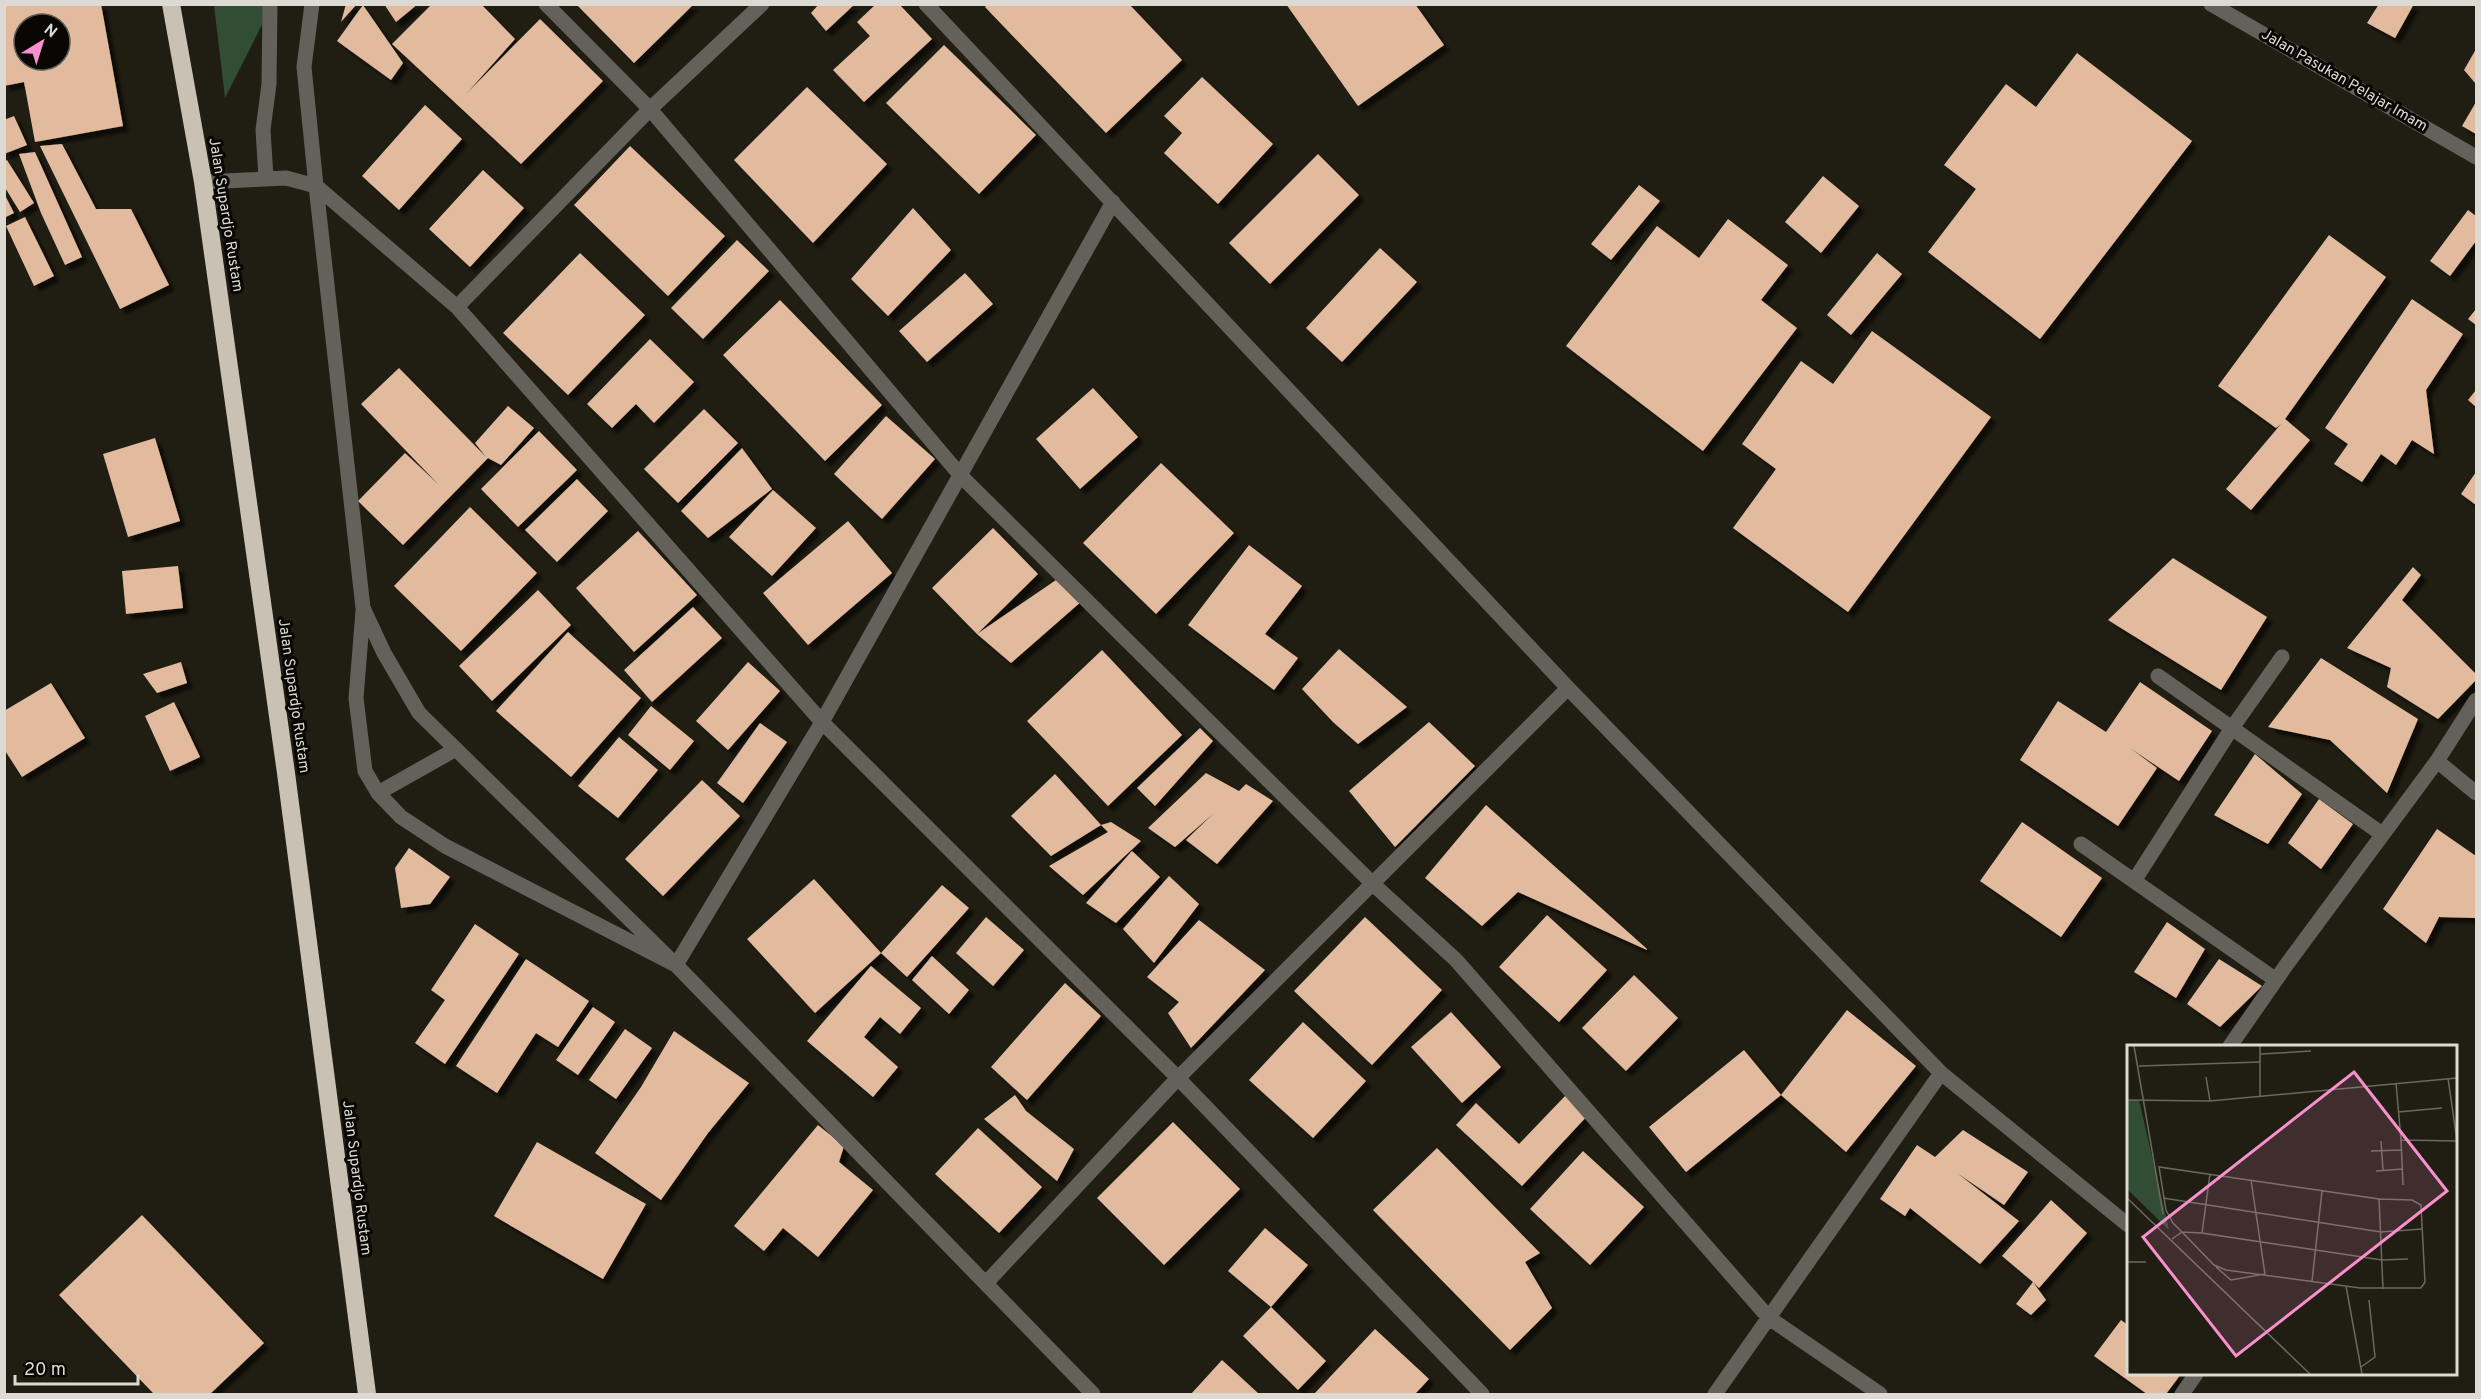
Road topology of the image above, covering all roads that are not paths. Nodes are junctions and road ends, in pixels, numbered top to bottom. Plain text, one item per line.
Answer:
1 (171, 4) edge
2 (270, 4) edge
3 (312, 4) edge
4 (546, 4) edge
5 (762, 4) edge
6 (926, 4) edge
7 (2211, 4) edge
8 (650, 109) junction
9 (2476, 157) edge
10 (266, 178) junction
11 (203, 182) junction
12 (315, 186) junction
13 (1113, 202) junction
14 (457, 307) junction
15 (961, 476) junction
16 (363, 608) junction
17 (2282, 657) dead end
18 (2158, 676) dead end
19 (1568, 688) junction
20 (2476, 700) edge
21 (822, 722) junction
22 (2232, 728) junction
23 (456, 749) junction
24 (2437, 760) junction
25 (378, 793) junction
26 (2476, 793) edge
27 (2382, 834) junction
28 (2081, 844) dead end
29 (2134, 881) junction
30 (1373, 885) junction
31 (676, 965) junction
32 (2276, 980) junction
33 (2231, 1045) edge
34 (1941, 1073) junction
35 (1178, 1078) junction
36 (2127, 1224) edge
37 (986, 1282) junction
38 (1769, 1318) junction
39 (2195, 1375) edge
40 (367, 1395) edge
41 (1093, 1395) edge
42 (1482, 1395) edge
43 (1715, 1395) edge
44 (1880, 1395) edge
45 (2181, 1395) edge

1 - 11 highway, Jalan Supardjo Rustam
2 - 10 street
3 - 12 street
4 - 8 street
5 - 8 street
6 - 13 street
7 - 9 street, Jalan Pasukan Pelajar Imam
8 - 14 street
8 - 15 street
10 - 11 street
10 - 12 street
11 - 40 highway, Jalan Supardjo Rustam
12 - 14 street
12 - 16 street
13 - 15 street
13 - 19 street
14 - 21 street
15 - 21 street
15 - 30 street
16 - 23 street
16 - 25 street
17 - 22 street
18 - 22 street
19 - 30 street
19 - 34 street
20 - 24 street
21 - 31 street
21 - 35 street
22 - 27 street
22 - 29 street
23 - 25 street
23 - 31 street
24 - 26 street
24 - 27 street
25 - 31 street
27 - 32 street
28 - 29 street
29 - 32 street
30 - 35 street
30 - 38 street
31 - 37 street
32 - 33 street
34 - 36 street
34 - 38 street
35 - 37 street
35 - 42 street
37 - 41 street
38 - 43 street
38 - 44 street
39 - 45 street

